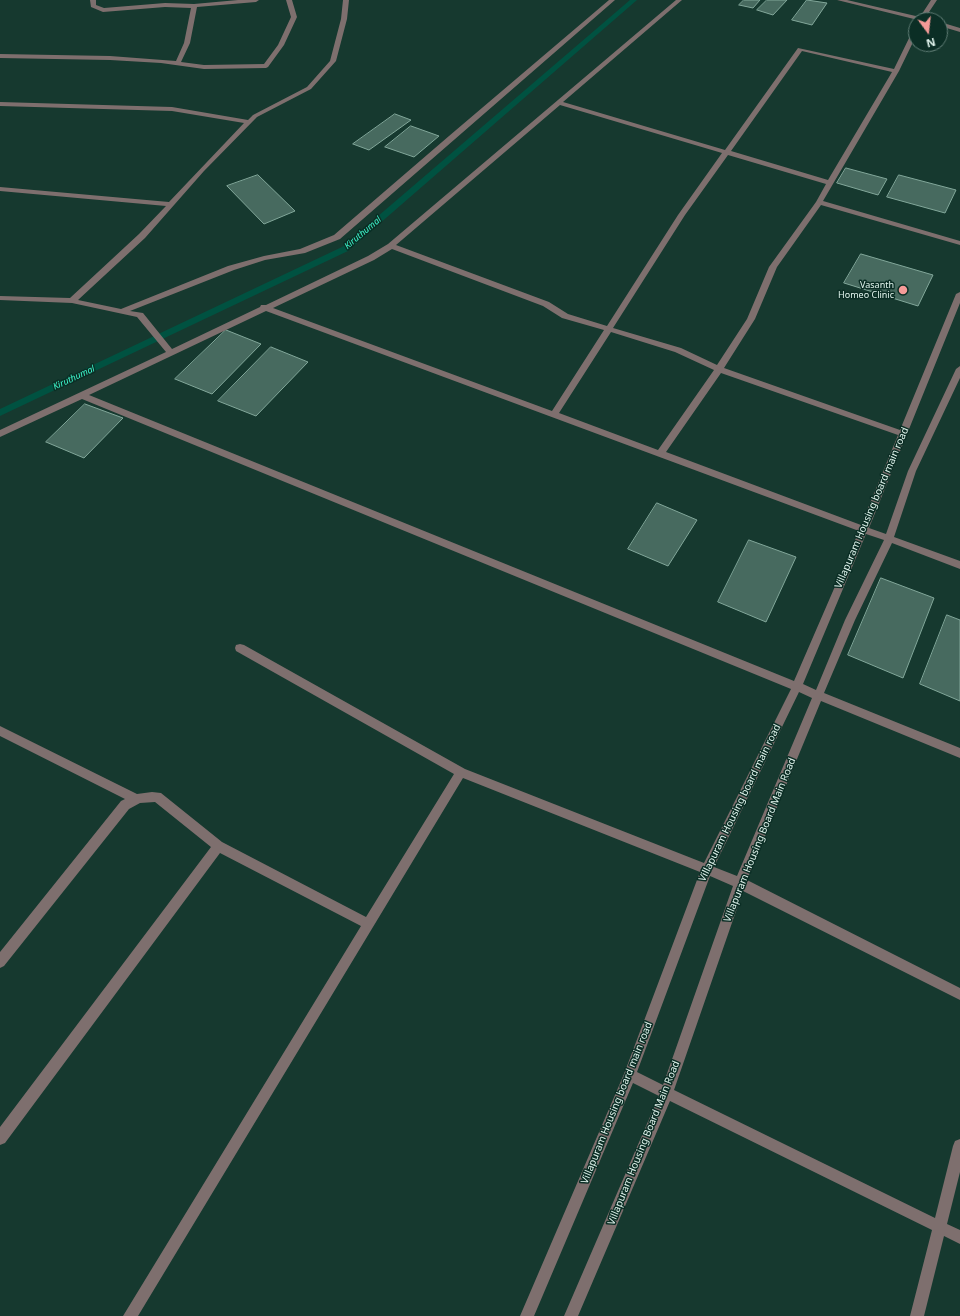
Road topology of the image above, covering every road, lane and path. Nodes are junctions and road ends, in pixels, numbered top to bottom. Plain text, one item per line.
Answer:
1 (93, 0) edge
2 (256, 0) edge
3 (289, 0) edge
4 (346, 0) edge
5 (612, 0) edge
6 (679, 0) edge
7 (840, 0) edge
8 (934, 0) edge
9 (240, 1) edge
10 (165, 2) edge
11 (194, 6) junction
12 (927, 12) edge
13 (908, 16) edge
14 (948, 26) edge
15 (960, 30) edge
16 (908, 46) edge
17 (0, 56) edge
18 (178, 63) junction
19 (896, 71) junction
20 (560, 102) junction
21 (0, 104) edge
22 (249, 122) junction
23 (727, 152) junction
24 (830, 183) junction
25 (0, 189) edge
26 (819, 202) junction
27 (171, 204) junction
28 (960, 243) edge
29 (391, 246) junction
30 (960, 294) edge
31 (0, 298) edge
32 (72, 301) junction
33 (264, 307) junction
34 (122, 311) junction
35 (609, 328) junction
36 (170, 352) junction
37 (719, 369) junction
38 (960, 369) edge
39 (81, 395) junction
40 (554, 414) junction
41 (0, 434) edge
42 (903, 434) junction
43 (660, 454) junction
44 (864, 529) junction
45 (889, 539) junction
46 (960, 565) edge
47 (240, 648) dead end
48 (797, 686) junction
49 (819, 695) junction
50 (0, 731) edge
51 (960, 753) edge
52 (461, 772) junction
53 (136, 799) junction
54 (218, 846) junction
55 (706, 870) junction
56 (740, 884) junction
57 (368, 924) junction
58 (0, 962) edge
59 (960, 994) edge
60 (630, 1075) junction
61 (667, 1092) junction
62 (0, 1138) edge
63 (960, 1146) edge
64 (939, 1226) junction
65 (960, 1237) edge
66 (130, 1316) edge
67 (527, 1316) edge
68 (571, 1316) edge
69 (917, 1316) edge

1 - 10 street
2 - 9 street
3 - 18 street
4 - 22 street
5 - 34 street
6 - 20 street
7 - 13 street
8 - 12 street
9 - 11 street
10 - 11 street
11 - 18 street
14 - 15 street
16 - 19 street
17 - 18 street
19 - 23 street
19 - 24 street
20 - 23 street
20 - 29 street
21 - 22 street
22 - 27 street
23 - 24 street
23 - 35 street
24 - 26 street
25 - 27 street
26 - 28 street
26 - 37 street
27 - 32 street
29 - 33 street
29 - 35 street
30 - 42 street, Villapuram Housing board main road
31 - 32 street
32 - 34 street
33 - 36 street
33 - 40 street
34 - 36 street
35 - 37 street
35 - 40 street
36 - 39 street
37 - 42 street
37 - 43 street
38 - 45 street, Villapuram Housing Board Main Road
39 - 41 street
39 - 48 street
40 - 43 street
42 - 44 street, Villapuram Housing board main road
43 - 44 street
44 - 45 street
44 - 48 street, Villapuram Housing board main road
45 - 46 street
45 - 49 street, Villapuram Housing Board Main Road
47 - 52 street
48 - 49 street
48 - 55 street, Villapuram Housing board main road
49 - 51 street
49 - 56 street, Villapuram Housing Board Main Road
50 - 53 street
52 - 55 street
52 - 57 street
53 - 54 street
53 - 58 street
54 - 57 street
54 - 62 street
55 - 56 street
55 - 60 street, Villapuram Housing board main road
56 - 59 street
56 - 61 street, Villapuram Housing Board Main Road
57 - 66 street
60 - 61 street
60 - 67 street, Villapuram Housing board main road
61 - 64 street
61 - 68 street, Villapuram Housing Board Main Road
63 - 64 street
64 - 65 street
64 - 69 street

